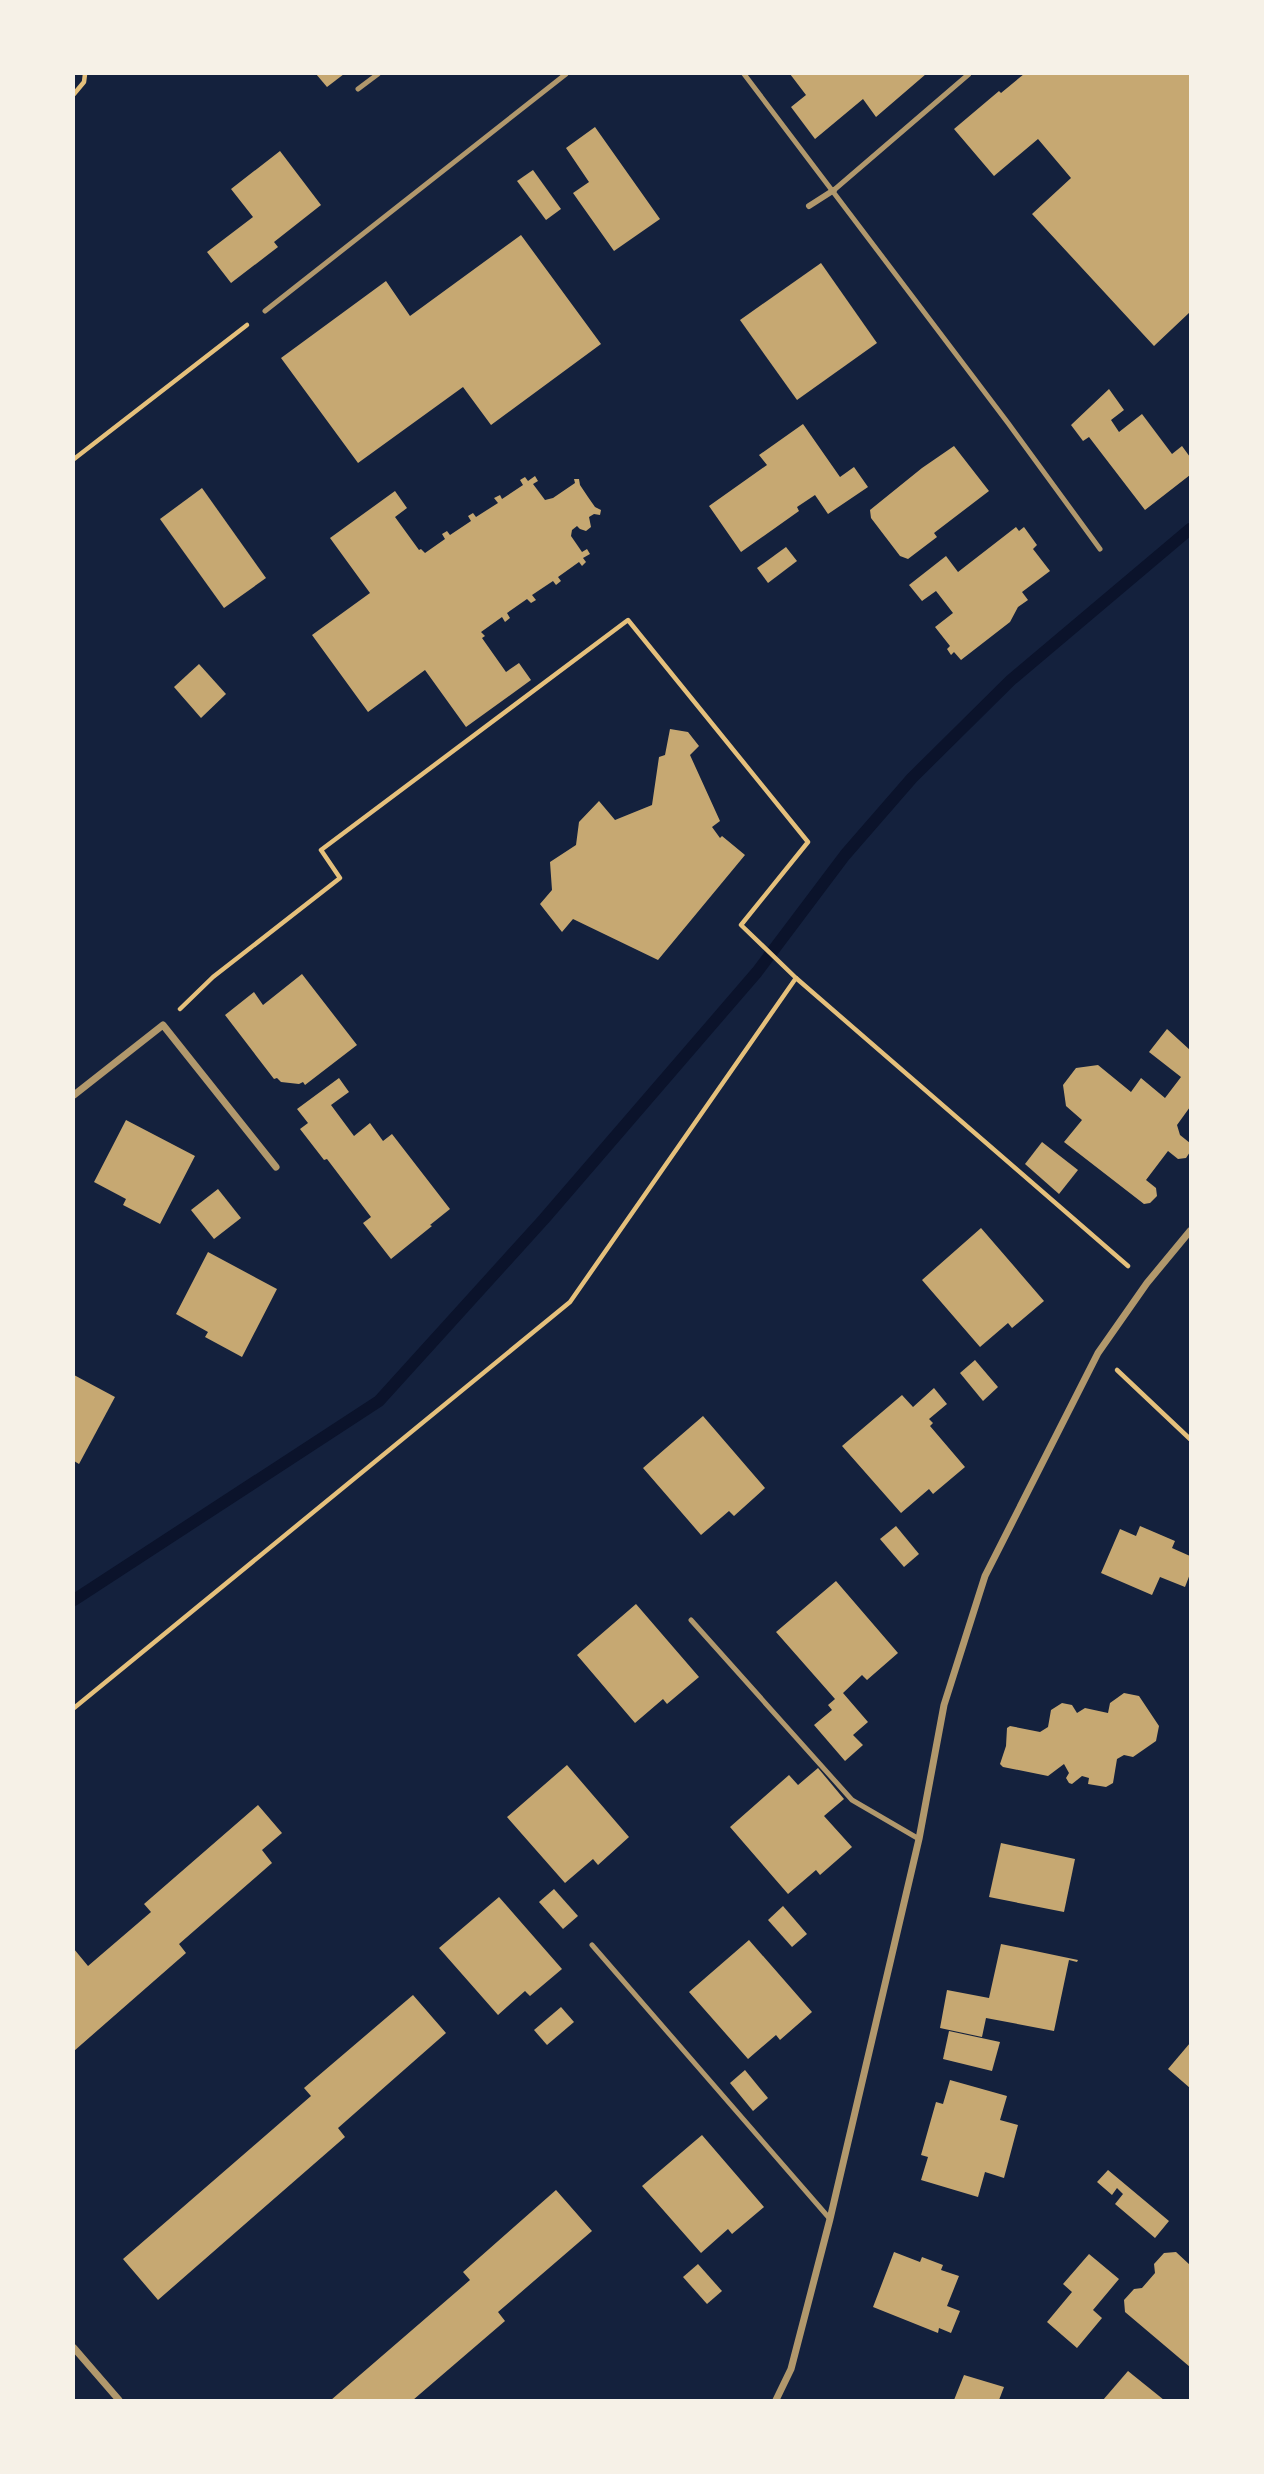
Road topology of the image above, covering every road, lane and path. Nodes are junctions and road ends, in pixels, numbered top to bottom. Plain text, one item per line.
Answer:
1 (85, 74) edge
2 (378, 74) edge
3 (566, 74) edge
4 (744, 74) edge
5 (969, 74) edge
6 (358, 89) dead end
7 (74, 94) edge
8 (834, 190) junction
9 (809, 206) dead end
10 (265, 312) joint
11 (74, 459) edge
12 (1100, 549) dead end
13 (796, 978) junction
14 (163, 1025) junction
15 (74, 1095) edge
16 (275, 1167) dead end
17 (1191, 1231) edge
18 (1147, 1283) junction
19 (1098, 1353) junction
20 (1191, 1439) edge
21 (691, 1620) dead end
22 (74, 1708) edge
23 (919, 1839) junction
24 (592, 1945) dead end
25 (830, 2219) junction
26 (74, 2348) edge
27 (119, 2400) edge
28 (776, 2400) edge

1 - 7 path
2 - 6 lane
3 - 10 lane
4 - 8 lane
5 - 8 lane
8 - 9 street
8 - 12 lane
10 - 11 path
13 - 14 path
13 - 18 path
13 - 22 path
14 - 15 street
14 - 16 street
17 - 18 street
18 - 19 street
19 - 20 path
19 - 23 street
21 - 23 lane
23 - 25 street
24 - 25 lane
25 - 28 street
26 - 27 street

